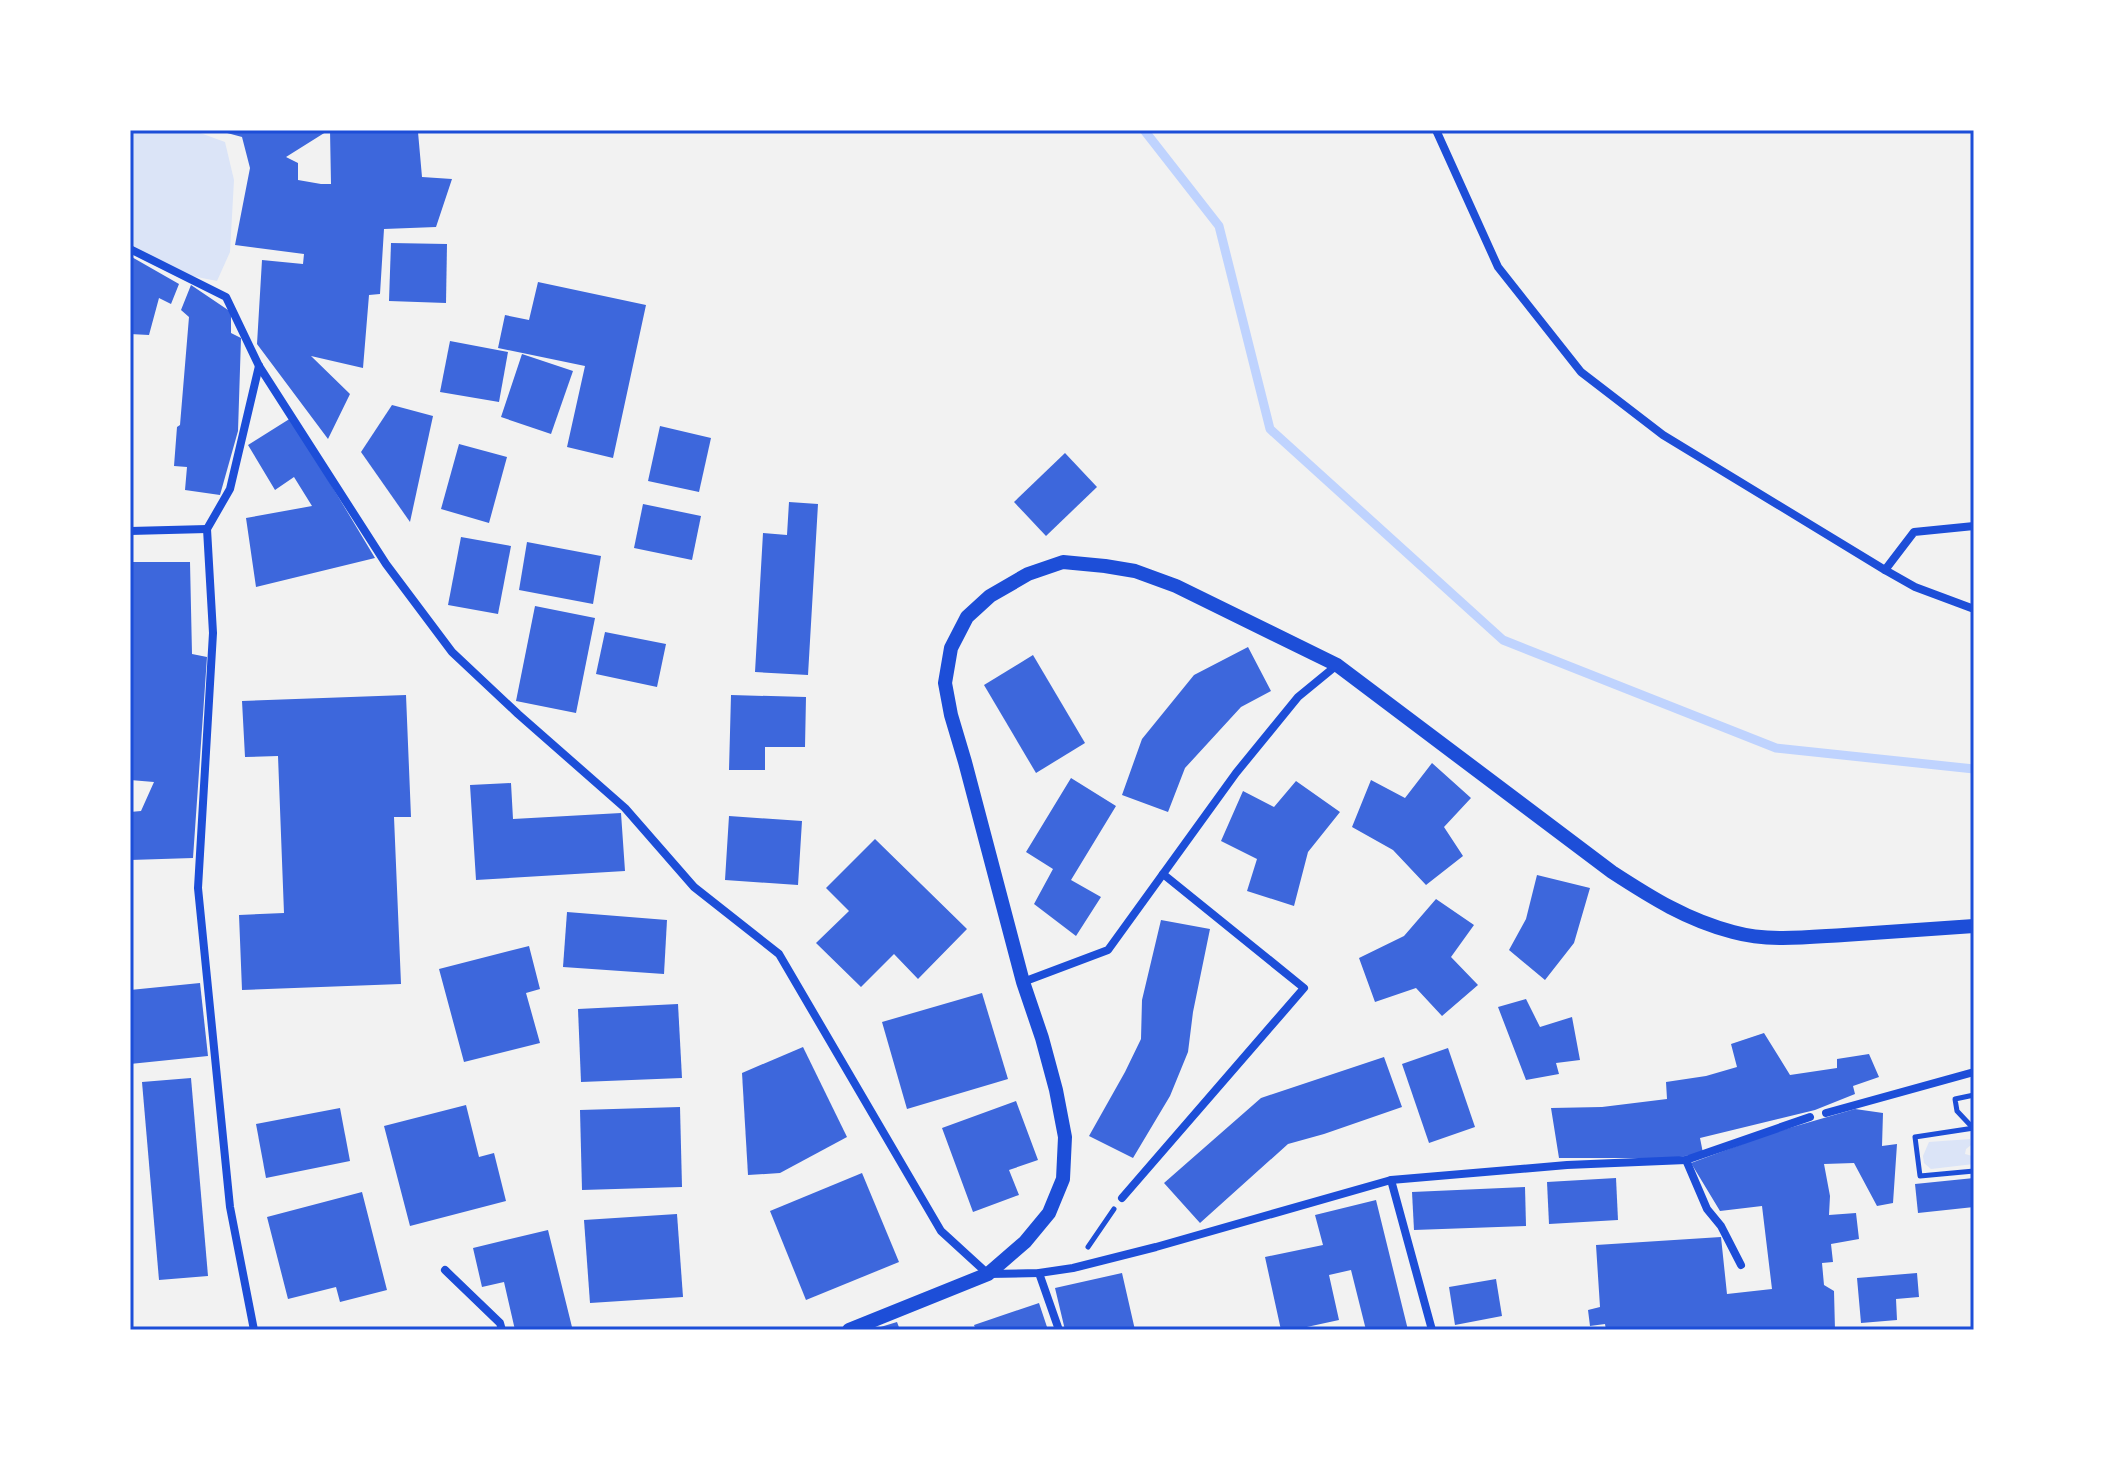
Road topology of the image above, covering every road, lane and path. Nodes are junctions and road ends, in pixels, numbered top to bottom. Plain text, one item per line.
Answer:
1 (1436, 130) edge
2 (130, 249) edge
3 (259, 366) junction
4 (1974, 526) edge
5 (207, 529) junction
6 (130, 531) edge
7 (1885, 570) junction
8 (1974, 609) edge
9 (1337, 665) junction
10 (1163, 874) junction
11 (1974, 926) edge
12 (1023, 982) junction
13 (1974, 1072) edge
14 (1974, 1095) edge
15 (1826, 1113) dead end
16 (1810, 1117) dead end
17 (1974, 1129) edge
18 (1686, 1160) junction
19 (1974, 1171) edge
20 (1391, 1180) junction
21 (1122, 1198) joint
22 (1741, 1265) dead end
23 (1073, 1268) junction
24 (445, 1270) dead end
25 (1039, 1273) junction
26 (988, 1274) junction
27 (254, 1330) edge
28 (502, 1330) edge
29 (849, 1330) edge
30 (1059, 1330) edge
31 (1432, 1330) edge

1 - 7 street
2 - 3 street
3 - 5 street
3 - 26 street
4 - 7 street
5 - 6 street
5 - 27 street
7 - 8 street
9 - 10 street
9 - 11 street
9 - 12 street
10 - 12 street
10 - 21 street
12 - 26 street
13 - 15 street
14 - 17 path
16 - 18 street
17 - 19 path
18 - 20 street
18 - 22 street
20 - 23 street
20 - 31 street
21 - 23 path
23 - 25 street
24 - 28 street
25 - 26 street
25 - 30 street
26 - 29 street

